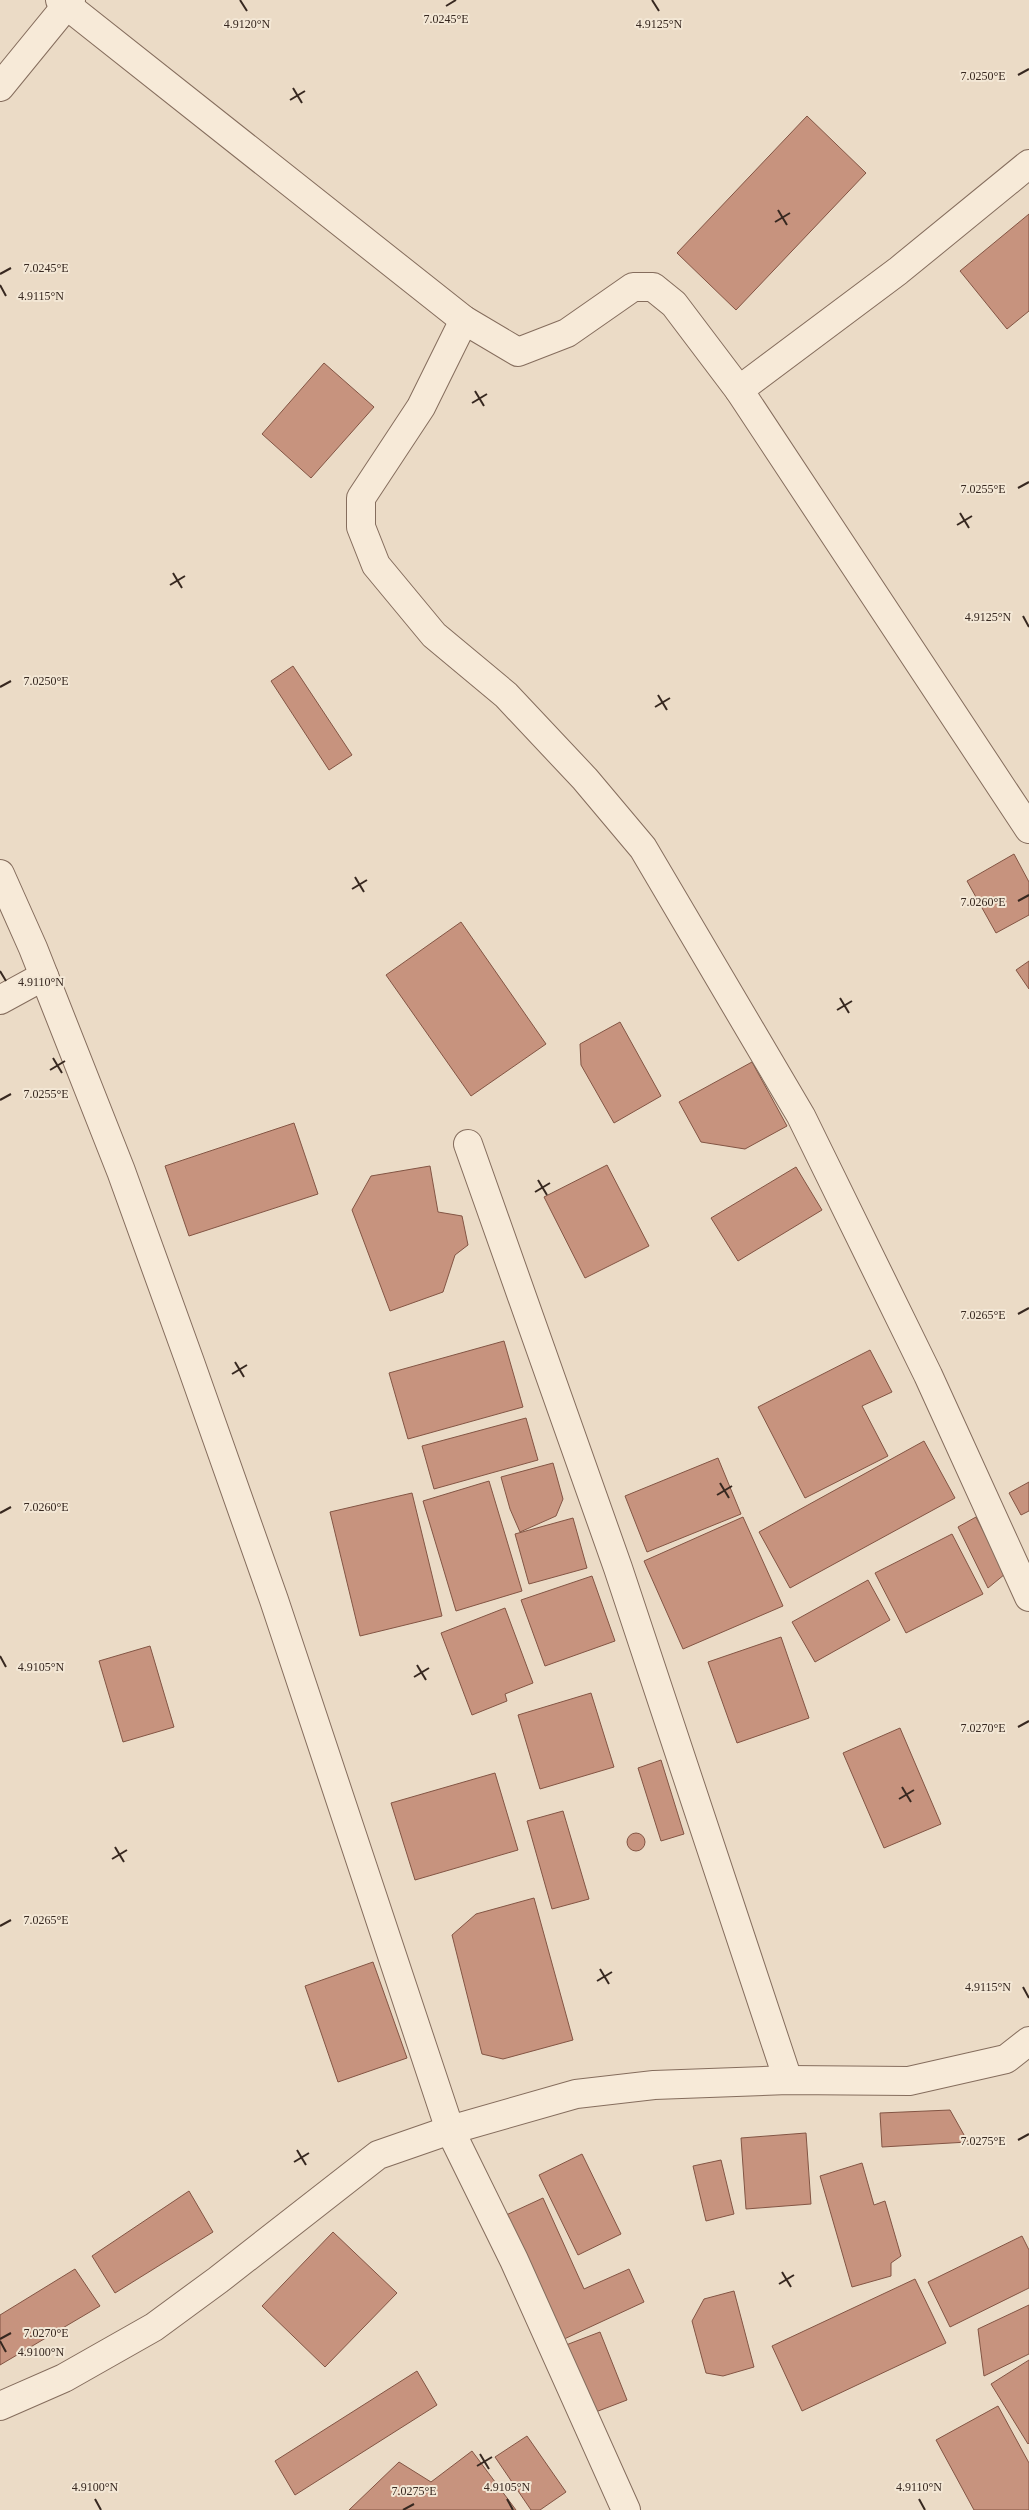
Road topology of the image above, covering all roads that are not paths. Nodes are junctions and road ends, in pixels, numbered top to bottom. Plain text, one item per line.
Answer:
1 (66, 2) edge
2 (0, 87) edge
3 (1029, 164) edge
4 (464, 320) junction
5 (738, 390) junction
6 (1029, 829) edge
7 (0, 874) edge
8 (44, 976) junction
9 (0, 1000) edge
10 (468, 1144) dead end
11 (1029, 1597) edge
12 (1029, 2041) edge
13 (788, 2080) junction
14 (450, 2130) junction
15 (0, 2406) edge
16 (626, 2510) edge

1 - 2 street
1 - 4 street
3 - 5 street
4 - 5 street
4 - 11 street
5 - 6 street
7 - 8 street
8 - 9 street
8 - 14 street
10 - 13 street
12 - 13 street
13 - 14 street
14 - 15 street
14 - 16 street

